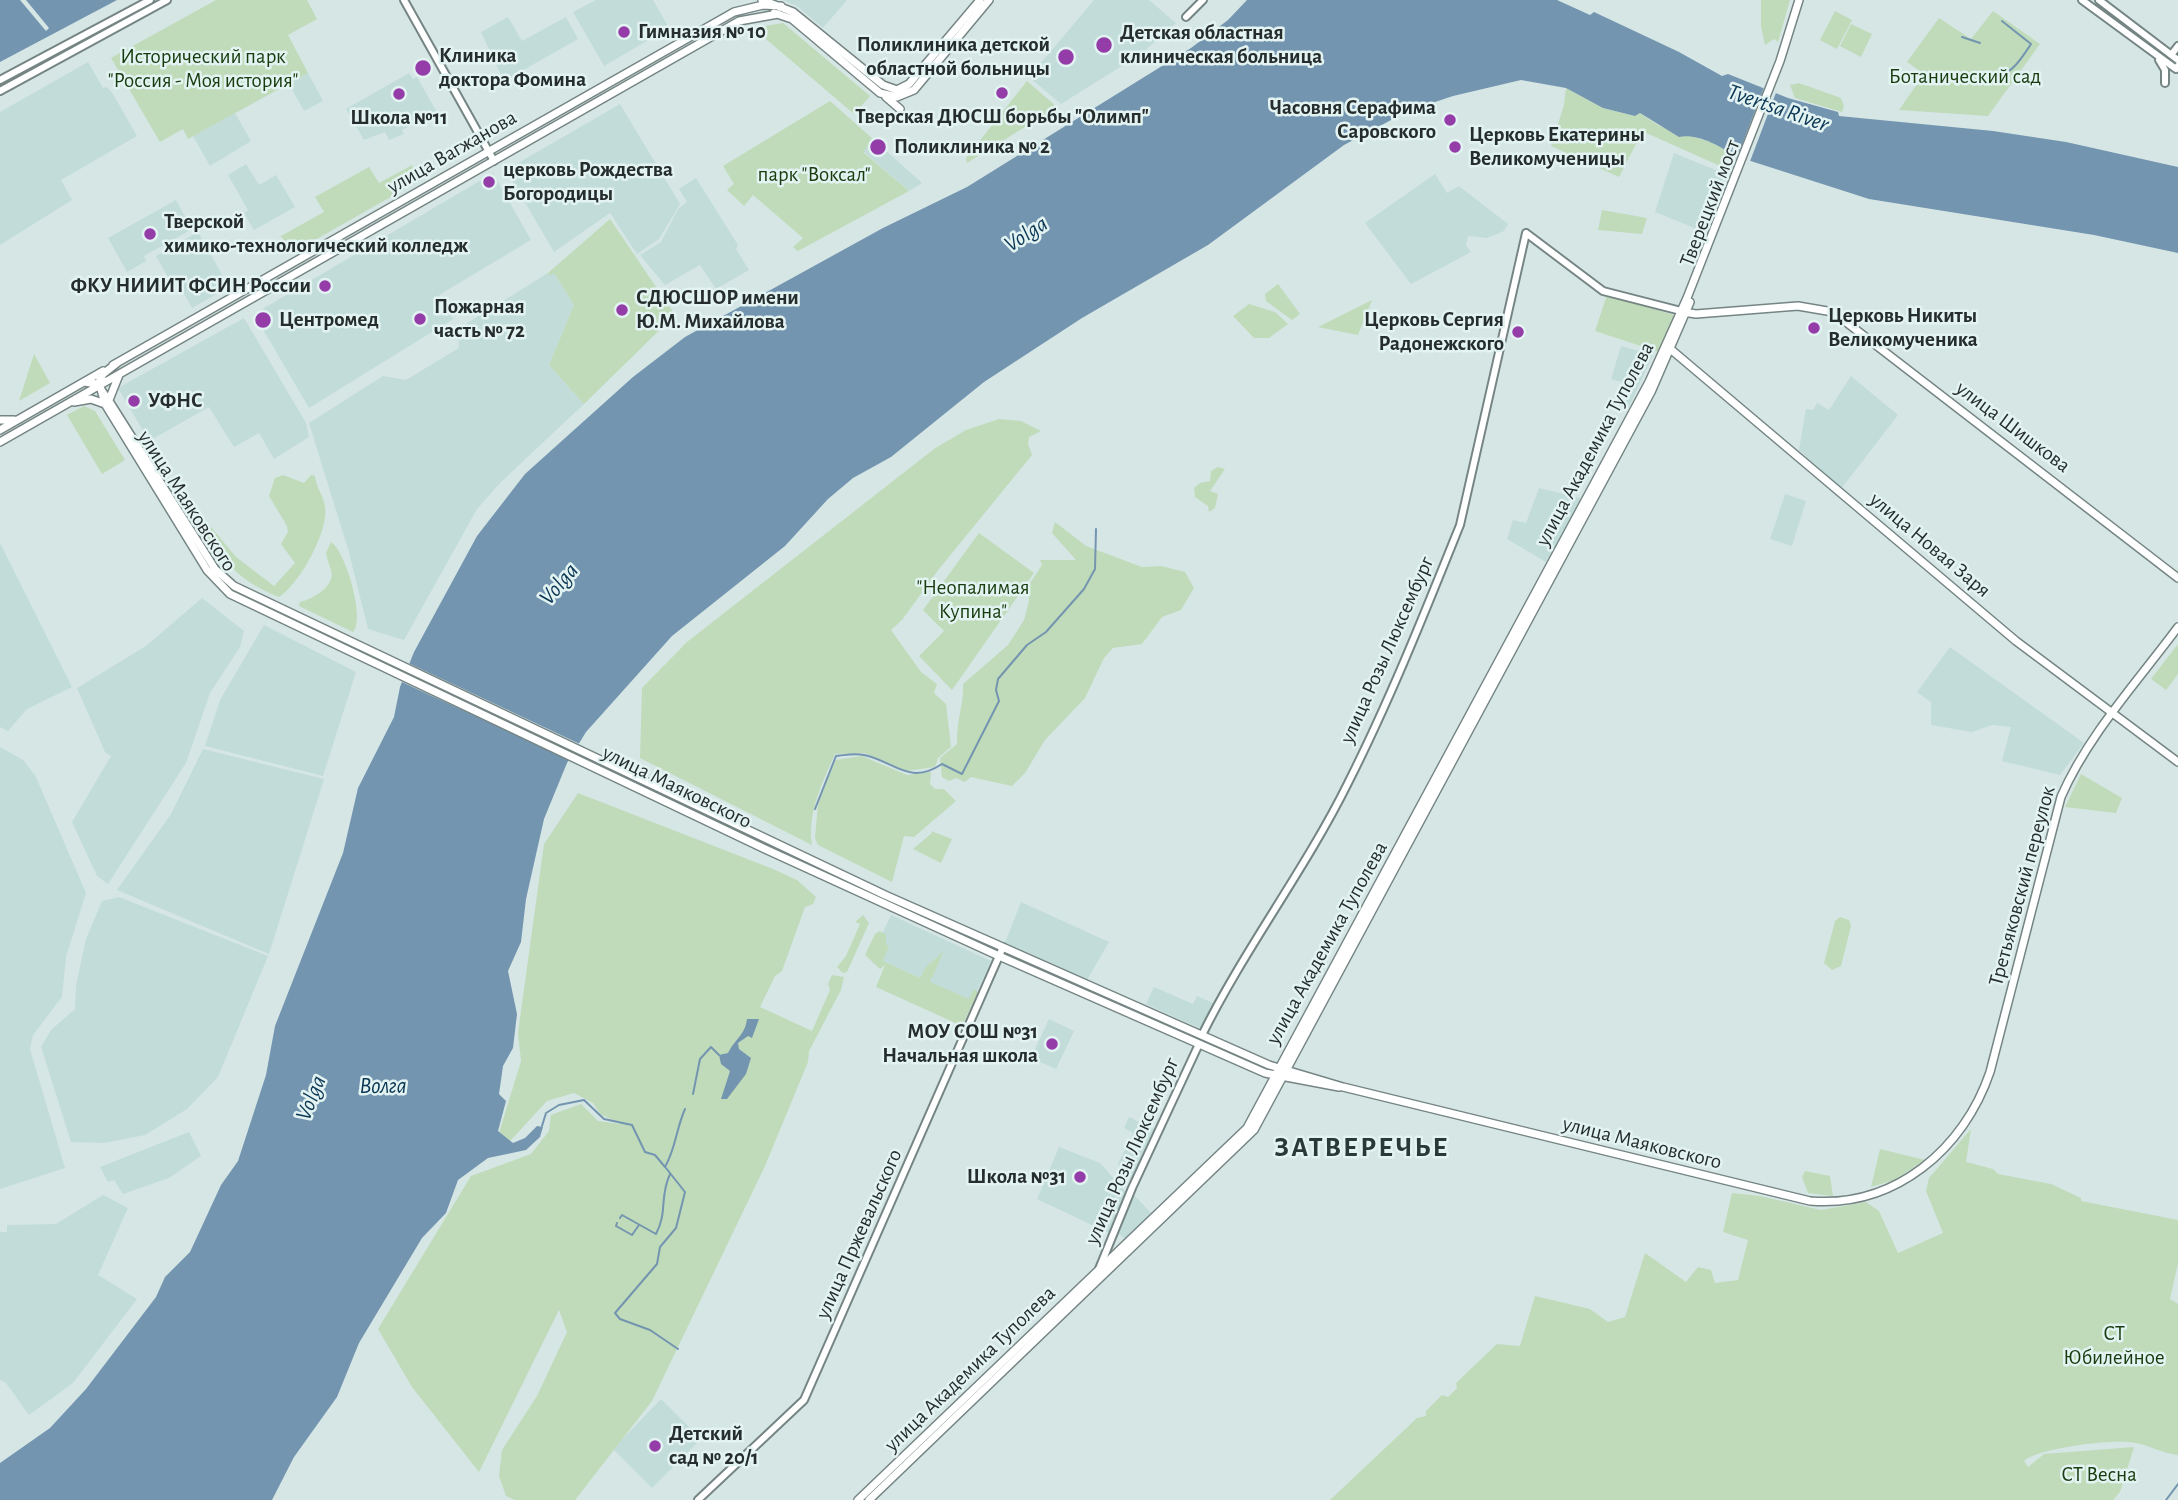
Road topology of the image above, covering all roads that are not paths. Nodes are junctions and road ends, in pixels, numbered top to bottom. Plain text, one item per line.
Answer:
1 (150, 0) edge
2 (167, 0) edge
3 (404, 0) edge
4 (981, 0) edge
5 (989, 0) edge
6 (1203, 0) edge
7 (1801, 0) edge
8 (2082, 0) edge
9 (2099, 0) edge
10 (754, 2) edge
11 (780, 10) junction
12 (1186, 17) dead end
13 (739, 21) junction
14 (2157, 45) junction
15 (2178, 46) edge
16 (2151, 53) junction
17 (2171, 55) junction
18 (2158, 58) junction
19 (2178, 60) edge
20 (2177, 67) edge
21 (0, 80) edge
22 (2165, 83) dead end
23 (912, 87) junction
24 (0, 91) edge
25 (880, 93) junction
26 (900, 108) dead end
27 (489, 152) junction
28 (494, 161) junction
29 (1533, 239) junction
30 (1523, 247) junction
31 (1689, 299) joint
32 (1684, 312) junction
33 (1669, 348) junction
34 (1664, 360) junction
35 (117, 363) junction
36 (121, 372) junction
37 (84, 382) junction
38 (98, 385) junction
39 (107, 402) junction
40 (63, 405) junction
41 (19, 419) junction
42 (0, 420) edge
43 (0, 430) edge
44 (1, 442) edge
45 (1587, 497) junction
46 (1590, 506) junction
47 (2178, 578) edge
48 (2178, 627) edge
49 (1501, 658) junction
50 (1503, 668) junction
51 (2112, 715) junction
52 (2178, 762) edge
53 (641, 783) junction
54 (1426, 805) junction
55 (1351, 943) junction
56 (1003, 947) junction
57 (999, 956) junction
58 (1202, 1035) junction
59 (1199, 1044) junction
60 (1283, 1068) junction
61 (1279, 1077) junction
62 (1343, 1087) junction
63 (1928, 1165) joint
64 (1099, 1275) junction
65 (882, 1482) junction
66 (698, 1500) edge
67 (858, 1500) edge
68 (869, 1500) edge

1 - 21 street
2 - 24 street
3 - 27 street
4 - 23 main road
5 - 23 main road
6 - 12 street
7 - 31 main road, Тверецкий мост
8 - 16 street
9 - 14 street
10 - 11 main road
10 - 13 main road
10 - 27 main road, улица Вагжанова
11 - 13 main road, улица Вагжанова
11 - 23 main road
11 - 25 main road
13 - 28 main road, улица Вагжанова
14 - 16 street
14 - 17 street
15 - 17 street
16 - 18 street
17 - 19 street
18 - 20 street
18 - 22 street
23 - 25 main road
25 - 26 main road
27 - 28 street
27 - 35 main road, улица Вагжанова
28 - 36 main road, улица Вагжанова
29 - 30 street
29 - 30 street, улица Розы Люксембург
29 - 32 street
30 - 58 street, улица Розы Люксембург
31 - 32 main road, улица Академика Туполева
32 - 33 main road, улица Академика Туполева
32 - 47 main road, улица Шишкова
33 - 34 main road, улица Академика Туполева
33 - 51 main road, улица Новая Заря
34 - 45 main road, улица Академика Туполева
34 - 46 main road, улица Академика Туполева
35 - 37 main road, улица Вагжанова
35 - 38 main road
36 - 38 main road, улица Вагжанова
36 - 39 main road
37 - 38 main road
37 - 41 main road, улица Вагжанова
38 - 39 main road, улица Маяковского
38 - 40 main road, улица Вагжанова
39 - 40 main road
39 - 53 main road, улица Маяковского
40 - 44 main road, улица Вагжанова
41 - 42 main road
41 - 43 main road, улица Вагжанова
45 - 46 main road
45 - 49 main road, улица Академика Туполева
46 - 50 main road, улица Академика Туполева
48 - 51 main road, Третьяковский переулок
49 - 50 main road
49 - 54 main road, улица Академика Туполева
50 - 54 main road, улица Академика Туполева
51 - 52 main road, улица Новая Заря
51 - 63 main road, Третьяковский переулок
53 - 56 main road, улица Маяковского
53 - 57 main road, улица Маяковского
54 - 55 main road, улица Академика Туполева
54 - 55 main road, улица Академика Туполева
55 - 60 main road, улица Академика Туполева
55 - 60 main road, улица Академика Туполева
56 - 57 street, улица Пржевальского
56 - 58 main road, улица Маяковского
57 - 59 main road, улица Маяковского
57 - 66 street, улица Пржевальского
58 - 60 main road, улица Маяковского
59 - 61 main road, улица Маяковского
59 - 64 street, улица Розы Люксембург
60 - 61 main road, улица Академика Туполева
60 - 62 main road, улица Маяковского
61 - 62 main road, улица Маяковского
61 - 64 main road, улица Академика Туполева
62 - 63 main road, улица Маяковского
64 - 65 main road, улица Академика Туполева
65 - 67 main road, улица Академика Туполева
65 - 68 main road, улица Академика Туполева

